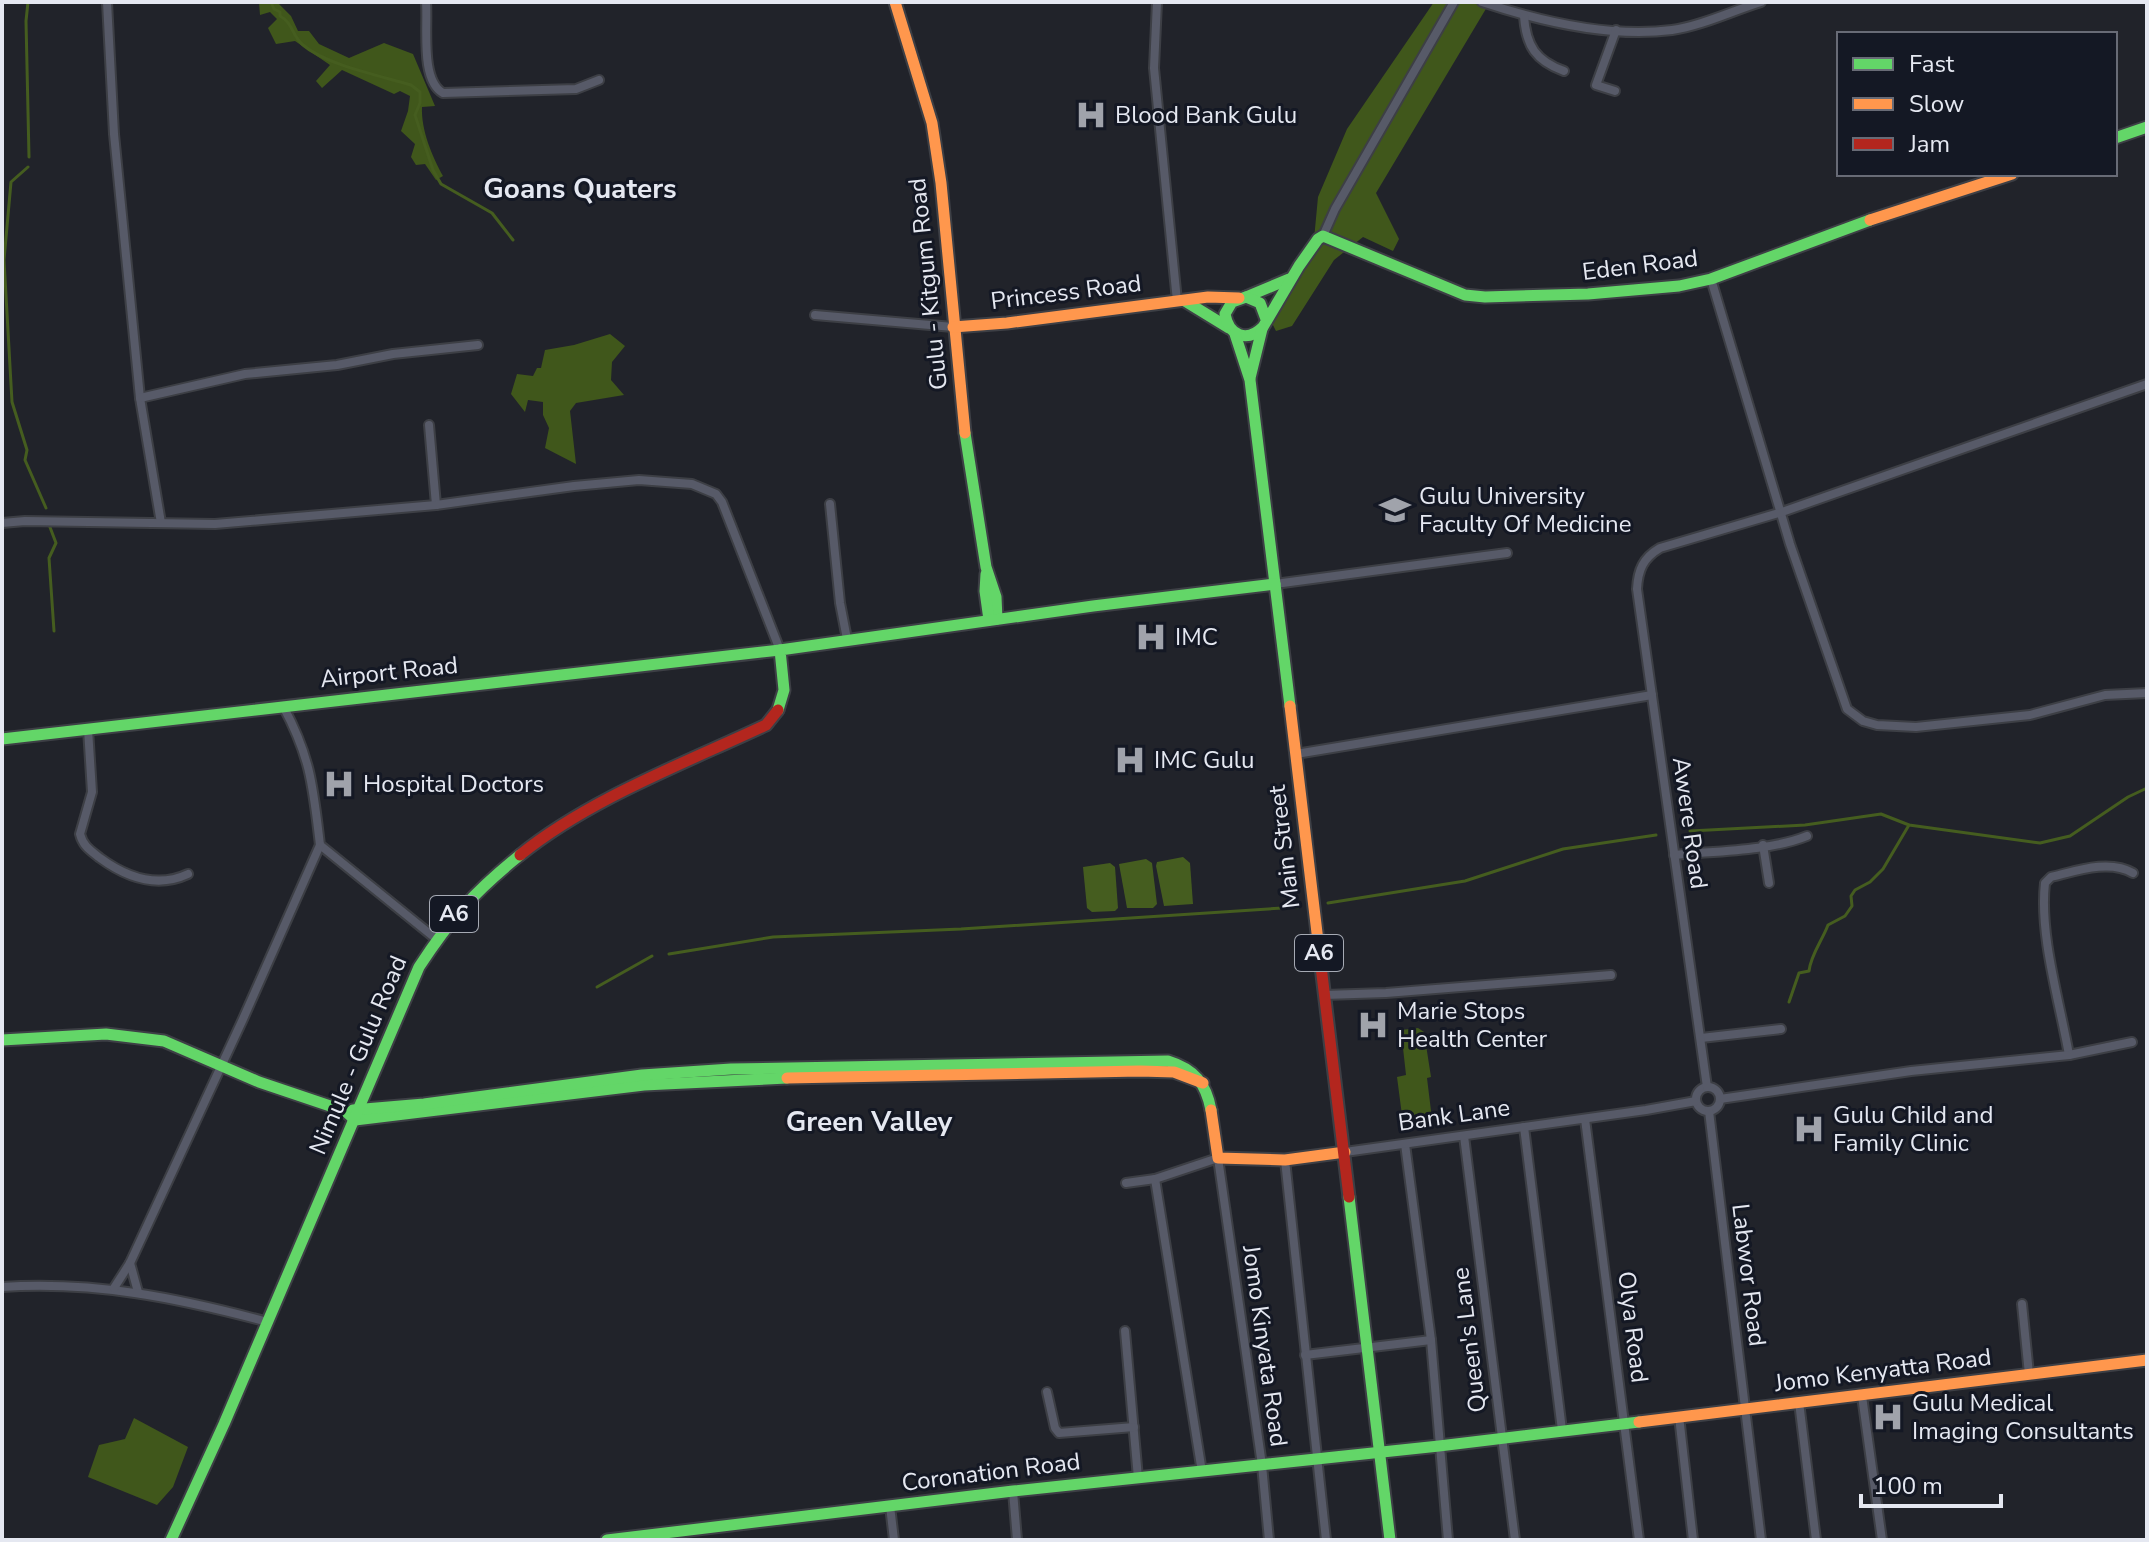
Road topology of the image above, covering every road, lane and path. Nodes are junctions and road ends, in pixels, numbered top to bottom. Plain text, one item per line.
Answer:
1 (107, 2) edge
2 (426, 2) edge
3 (895, 2) edge
4 (1157, 2) edge
5 (1454, 2) edge
6 (1482, 2) edge
7 (1761, 2) edge
8 (1524, 16) junction
9 (1616, 30) junction
10 (1564, 71) dead end
11 (599, 80) dead end
12 (1615, 91) dead end
13 (2147, 127) edge
14 (2117, 137) edge
15 (2006, 176) edge
16 (1323, 236) junction
17 (1290, 279) junction
18 (1711, 279) junction
19 (1242, 298) junction
20 (1181, 301) junction
21 (815, 315) dead end
22 (1264, 323) junction
23 (953, 327) junction
24 (1232, 331) junction
25 (478, 345) dead end
26 (1250, 380) junction
27 (2147, 384) edge
28 (140, 398) junction
29 (429, 425) dead end
30 (830, 504) dead end
31 (436, 505) junction
32 (1782, 512) junction
33 (2, 523) edge
34 (161, 523) junction
35 (1507, 553) dead end
36 (986, 567) junction
37 (1275, 584) junction
38 (985, 591) junction
39 (996, 597) junction
40 (1017, 617) junction
41 (993, 620) junction
42 (968, 623) junction
43 (847, 639) junction
44 (780, 650) junction
45 (2147, 693) edge
46 (1652, 695) junction
47 (283, 706) junction
48 (88, 729) junction
49 (2, 739) edge
50 (1296, 754) junction
51 (1807, 836) dead end
52 (320, 845) junction
53 (1763, 845) junction
54 (1674, 855) junction
55 (2133, 873) dead end
56 (188, 874) dead end
57 (1769, 883) dead end
58 (435, 938) junction
59 (1611, 975) dead end
60 (1324, 995) junction
61 (1781, 1029) dead end
62 (1701, 1038) junction
63 (2, 1040) edge
64 (2132, 1042) dead end
65 (2069, 1055) junction
66 (221, 1066) junction
67 (1707, 1087) junction
68 (1720, 1099) junction
69 (1696, 1101) junction
70 (1709, 1111) junction
71 (357, 1115) junction
72 (1585, 1119) junction
73 (1524, 1127) junction
74 (1464, 1136) junction
75 (1405, 1144) junction
76 (1345, 1152) junction
77 (1218, 1158) junction
78 (1285, 1160) junction
79 (1155, 1179) junction
80 (1126, 1183) dead end
81 (130, 1263) junction
82 (2, 1287) edge
83 (114, 1288) junction
84 (138, 1292) junction
85 (2022, 1304) dead end
86 (268, 1322) junction
87 (1125, 1331) dead end
88 (1431, 1340) junction
89 (1368, 1347) junction
90 (1305, 1355) junction
91 (2147, 1360) edge
92 (2029, 1374) junction
93 (1047, 1392) dead end
94 (1862, 1396) junction
95 (1799, 1402) junction
96 (1746, 1409) junction
97 (1679, 1416) junction
98 (1625, 1422) junction
99 (1134, 1427) junction
100 (1562, 1430) junction
101 (1501, 1437) junction
102 (1439, 1446) junction
103 (1380, 1452) junction
104 (1315, 1459) junction
105 (1262, 1465) junction
106 (1202, 1472) junction
107 (1138, 1478) junction
108 (1013, 1491) junction
109 (890, 1506) junction
110 (171, 1540) edge
111 (607, 1540) edge
112 (894, 1540) edge
113 (1017, 1540) edge
114 (1269, 1540) edge
115 (1326, 1540) edge
116 (1390, 1540) edge
117 (1448, 1540) edge
118 (1515, 1540) edge
119 (1639, 1540) edge
120 (1693, 1540) edge
121 (1761, 1540) edge
122 (1816, 1540) edge
123 (1882, 1540) edge

1 - 28 street
2 - 11 street
3 - 23 main road, Gulu - Kitgum Road
4 - 20 street
5 - 16 street
6 - 8 street
7 - 9 street
8 - 9 street
8 - 10 street
9 - 12 street
13 - 14 main road
15 - 18 main road, Eden Road
16 - 17 main road
16 - 18 main road, Eden Road
17 - 19 main road
17 - 22 main road
18 - 32 street
19 - 20 main road, Princess Road
19 - 22 main road
19 - 24 main road
20 - 23 main road, Princess Road
20 - 24 main road
21 - 23 street
22 - 24 main road
22 - 26 main road
23 - 36 main road, Gulu - Kitgum Road
24 - 26 main road
25 - 28 street
26 - 37 main road, Main Street
27 - 32 street
28 - 34 street
29 - 31 street
30 - 43 street
31 - 34 street
31 - 44 street
32 - 45 street
32 - 46 street, Awere Road
33 - 34 street
35 - 37 street
36 - 38 main road, Gulu - Kitgum Road
36 - 39 main road, Gulu - Kitgum Road
37 - 40 main road
37 - 50 main road, Main Street / A6
38 - 41 main road, Gulu - Kitgum Road
38 - 42 main road
39 - 40 main road
39 - 41 main road, Gulu - Kitgum Road
40 - 41 main road
41 - 42 main road
42 - 43 main road
43 - 44 main road
44 - 47 main road, Airport Road
44 - 58 main road, Nimule - Gulu Road / A6
46 - 50 street
46 - 54 street, Awere Road
47 - 48 main road, Airport Road
47 - 52 street
48 - 49 main road, Airport Road
48 - 56 street
50 - 60 main road, Main Street / A6
51 - 53 street
52 - 58 street
52 - 66 street
53 - 54 street
53 - 57 street
54 - 62 street, Awere Road
55 - 65 street
58 - 71 main road, Nimule - Gulu Road / A6
59 - 60 street
60 - 76 main road, Main Street / A6
61 - 62 street
62 - 67 street, Awere Road
63 - 66 main road
64 - 65 street
65 - 68 street
66 - 71 main road
66 - 81 street
67 - 68 street
67 - 69 street
68 - 70 street
69 - 70 street
69 - 72 street, Bank Lane
70 - 96 street, Labwor Road
71 - 77 main road
71 - 86 main road, Nimule - Gulu Road / A6
72 - 73 street, Bank Lane
72 - 98 street, Olya Road
73 - 74 street, Bank Lane
73 - 100 street
74 - 75 street, Bank Lane
74 - 101 street, Queen's Lane
75 - 76 street, Bank Lane
75 - 88 street
76 - 78 main road, Bank Lane
76 - 89 main road, Main Street / A6
77 - 78 main road, Bank Lane
77 - 79 street
77 - 105 street, Jomo Kinyata Road
78 - 90 street
79 - 80 street
79 - 106 street
81 - 83 street
81 - 84 street
82 - 83 street
83 - 84 street
84 - 86 street
85 - 92 street
86 - 110 main road, Nimule - Gulu Road / A6
87 - 99 street
88 - 89 street
88 - 102 street
89 - 90 street
89 - 103 main road, Main Street / A6
90 - 104 street
91 - 92 main road, Jomo Kenyatta Road
92 - 94 main road, Jomo Kenyatta Road
93 - 99 street
94 - 95 main road, Jomo Kenyatta Road
94 - 123 street
95 - 96 main road, Jomo Kenyatta Road
95 - 122 street
96 - 97 main road, Jomo Kenyatta Road
96 - 121 street, Labwor Road
97 - 98 main road, Jomo Kenyatta Road
97 - 120 street
98 - 100 main road, Jomo Kenyatta Road
98 - 119 street, Olya Road
99 - 107 street
100 - 101 main road, Jomo Kenyatta Road
101 - 102 main road, Coronation Road
101 - 118 street, Queen's Lane
102 - 103 main road, Coronation Road
102 - 117 street
103 - 104 main road, Coronation Road
103 - 116 main road, A6
104 - 105 main road, Coronation Road
104 - 115 street
105 - 106 main road, Coronation Road
105 - 114 street, Jomo Kinyata Road
106 - 107 main road, Coronation Road
107 - 108 main road, Coronation Road
108 - 109 main road, Coronation Road
108 - 113 street
109 - 111 main road, Coronation Road
109 - 112 street

